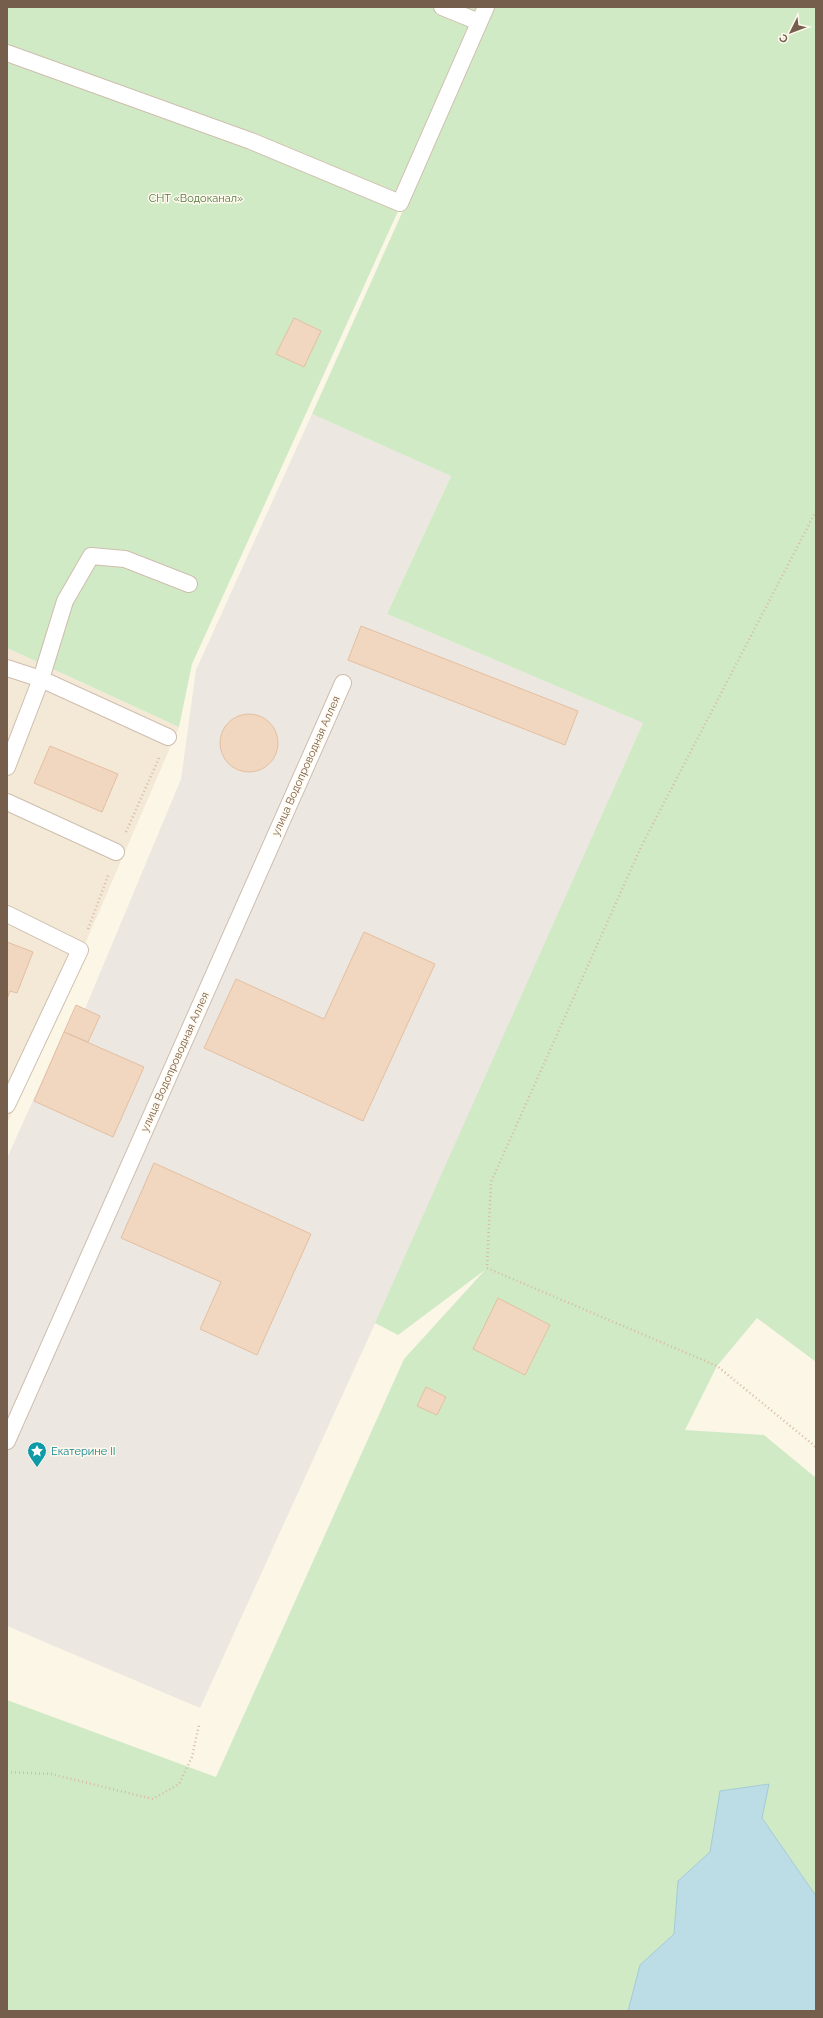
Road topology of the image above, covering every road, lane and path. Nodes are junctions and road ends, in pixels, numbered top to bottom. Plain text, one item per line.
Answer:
1 (442, 7) edge
2 (486, 7) edge
3 (479, 22) junction
4 (7, 53) edge
5 (816, 511) edge
6 (189, 584) dead end
7 (7, 668) edge
8 (41, 679) junction
9 (343, 683) dead end
10 (168, 737) dead end
11 (7, 767) edge
12 (7, 802) edge
13 (116, 852) dead end
14 (7, 914) edge
15 (7, 1105) edge
16 (7, 1441) edge
17 (816, 1447) edge
18 (199, 1725) dead end
19 (7, 1772) edge

1 - 3 lane
2 - 3 lane
3 - 4 lane
5 - 17 path
6 - 8 lane
7 - 8 lane
8 - 10 lane
8 - 11 lane
9 - 16 lane, улица Водопроводная Аллея
12 - 13 lane
14 - 15 lane
18 - 19 path

